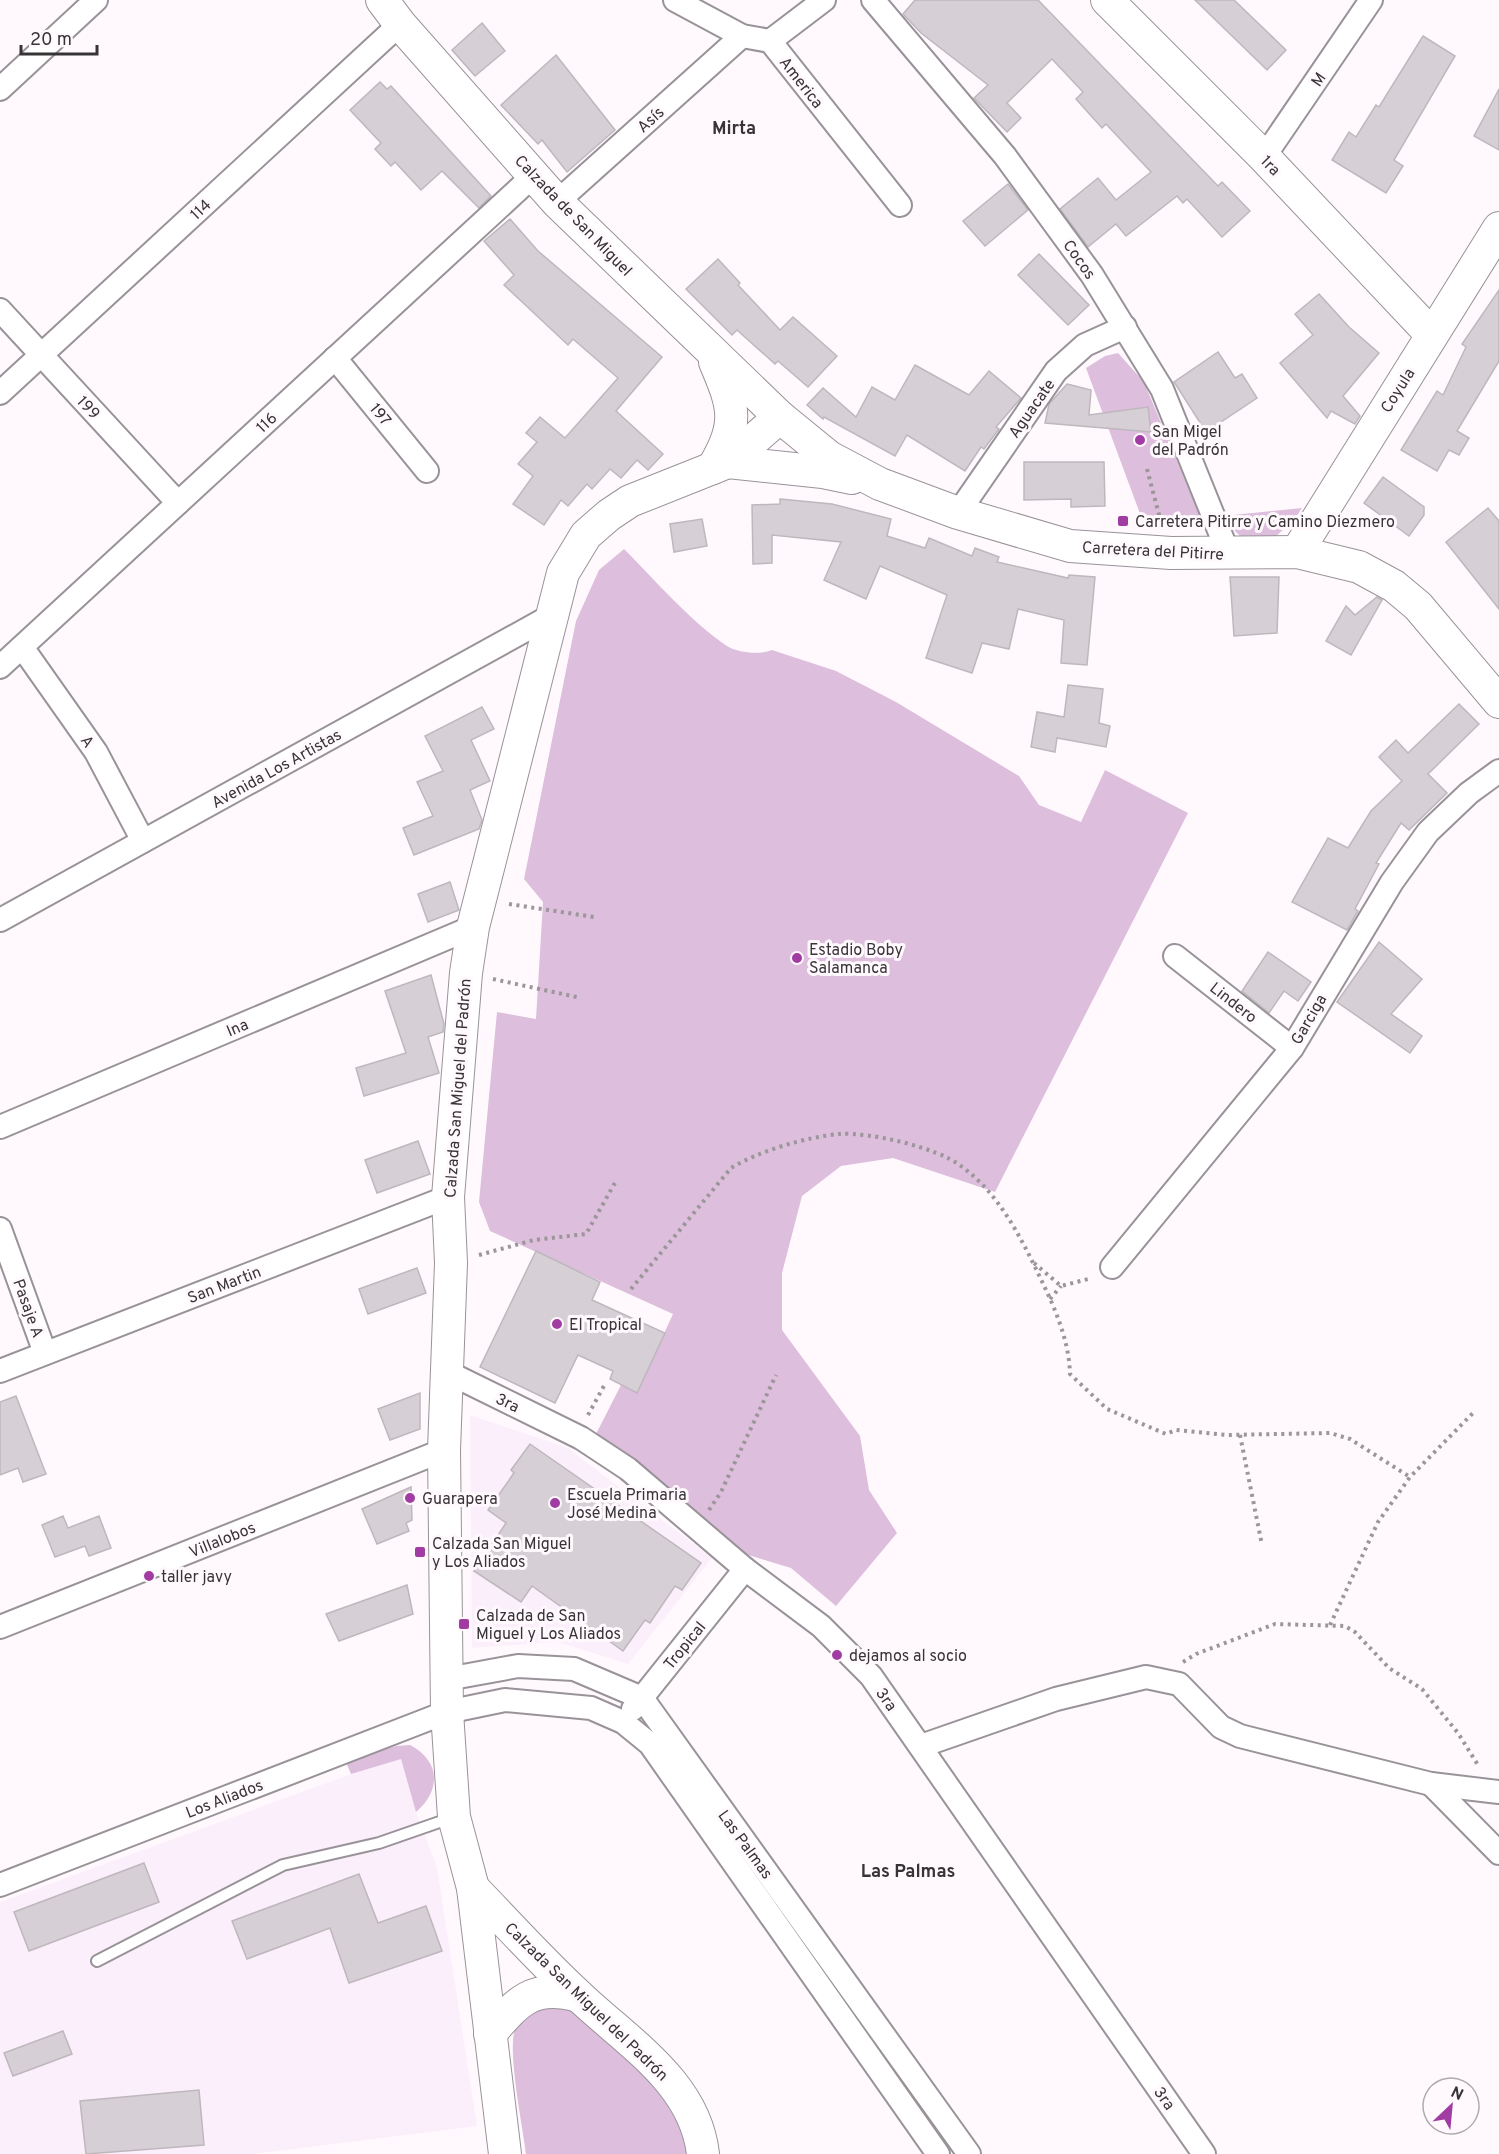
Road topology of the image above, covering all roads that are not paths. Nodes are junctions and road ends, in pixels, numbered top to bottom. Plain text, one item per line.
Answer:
1 (96, 0) edge
2 (675, 0) edge
3 (824, 0) edge
4 (873, 0) edge
5 (1371, 0) edge
6 (1113, 2) edge
7 (391, 12) edge
8 (742, 36) junction
9 (770, 41) junction
10 (0, 89) edge
11 (1264, 158) junction
12 (533, 176) junction
13 (557, 202) junction
14 (900, 205) dead end
15 (1499, 228) edge
16 (0, 310) edge
17 (1125, 327) junction
18 (1431, 334) junction
19 (710, 350) junction
20 (41, 355) junction
21 (335, 358) junction
22 (0, 393) edge
23 (780, 417) junction
24 (721, 465) junction
25 (427, 471) dead end
26 (880, 484) junction
27 (178, 503) junction
28 (958, 513) junction
29 (1297, 552) junction
30 (1229, 555) junction
31 (551, 616) junction
32 (22, 647) junction
33 (0, 667) edge
34 (1499, 702) edge
35 (1499, 771) edge
36 (143, 841) junction
37 (477, 914) junction
38 (0, 920) edge
39 (1175, 956) dead end
40 (1292, 1048) junction
41 (0, 1127) edge
42 (448, 1197) junction
43 (0, 1229) edge
44 (1112, 1267) road end
45 (45, 1353) junction
46 (0, 1371) edge
47 (447, 1372) junction
48 (444, 1450) junction
49 (745, 1569) junction
50 (0, 1627) edge
51 (447, 1679) junction
52 (642, 1698) junction
53 (447, 1712) junction
54 (623, 1722) junction
55 (921, 1746) junction
56 (1431, 1784) junction
57 (1496, 1792) edge
58 (454, 1817) junction
59 (1499, 1853) edge
60 (0, 1885) edge
61 (473, 1888) junction
62 (97, 1961) dead end
63 (578, 1996) junction
64 (490, 2034) junction
65 (505, 2154) edge
66 (703, 2154) edge
67 (938, 2154) edge
68 (969, 2154) edge
69 (1204, 2154) edge

1 - 10 street
2 - 8 street, America
3 - 9 street
4 - 17 street, Cocos
5 - 11 street, M
6 - 11 main road, 1ra
7 - 12 main road, Calzada de San Miguel
7 - 20 street, 114
8 - 9 street, America
8 - 13 street, Asís
9 - 14 street, America
11 - 18 main road, 1ra
12 - 13 main road, Calzada de San Miguel
12 - 21 street, 116
13 - 19 main road, Calzada de San Miguel
15 - 18 main road, Coyula
16 - 20 street, 199
17 - 28 street, Aguacate
17 - 30 street, Cocos
18 - 29 main road, Coyula
19 - 23 main road, Calzada de San Miguel
19 - 24 main road
20 - 22 street, 114
20 - 27 street, 199
21 - 25 street, 197
21 - 27 street, 116
23 - 24 main road, Calzada San Miguel del Padrón
23 - 26 main road, Carretera del Pitirre
24 - 26 main road
24 - 31 main road, Calzada San Miguel del Padrón
26 - 28 main road, Carretera del Pitirre
27 - 32 street, 116
28 - 30 main road, Carretera del Pitirre
29 - 30 main road, Carretera del Pitirre
29 - 34 main road, Carretera del Pitirre
31 - 36 street, Avenida Los Artistas
31 - 37 main road, Calzada San Miguel del Padrón
32 - 33 street, 116
32 - 36 street, A
35 - 40 street, Garciga
36 - 38 street, Avenida Los Artistas
37 - 41 street, Ina
37 - 42 main road, Calzada San Miguel del Padrón
39 - 40 street, Lindero
40 - 44 street, Garciga
42 - 45 street, San Martin
42 - 47 main road, Calzada San Miguel del Padrón
43 - 45 street, Pasaje A
45 - 46 street, San Martin
47 - 48 main road, Calzada San Miguel del Padrón
47 - 49 street, 3ra
48 - 50 street, Villalobos
48 - 51 main road, Calzada San Miguel del Padrón
49 - 52 street, Tropical
49 - 55 street, 3ra
51 - 52 street
51 - 53 main road, Calzada San Miguel del Padrón
52 - 54 street, Tropical
52 - 68 street, Las Palmas
53 - 54 street, Las Palmas
53 - 58 main road, Calzada San Miguel del Padrón
53 - 60 street, Los Aliados
54 - 67 street, Las Palmas
55 - 56 street
55 - 69 street, 3ra
56 - 57 street
56 - 59 street
58 - 61 main road, Calzada San Miguel del Padrón
58 - 62 lane
61 - 63 main road, Calzada San Miguel del Padrón
61 - 64 main road, Calzada San Miguel del Padrón
63 - 64 main road
63 - 66 main road, Calzada San Miguel del Padrón
64 - 65 main road, Calzada San Miguel del Padrón

